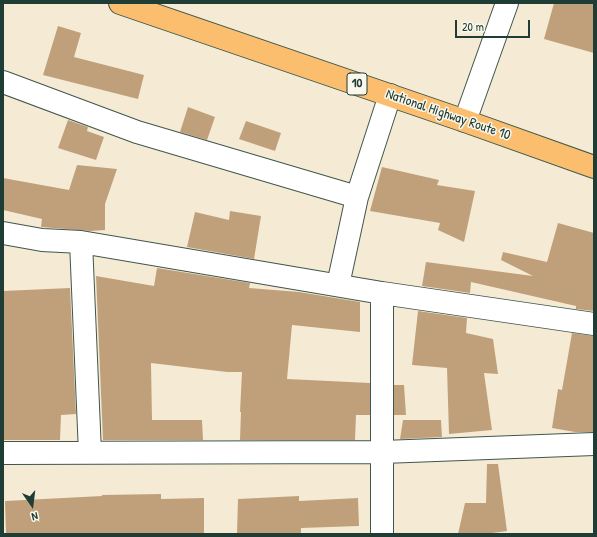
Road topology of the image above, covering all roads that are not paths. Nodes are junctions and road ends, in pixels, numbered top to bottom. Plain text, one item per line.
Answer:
1 (120, 3) edge
2 (507, 3) edge
3 (3, 82) edge
4 (390, 95) junction
5 (464, 120) junction
6 (594, 167) edge
7 (357, 197) junction
8 (3, 233) edge
9 (81, 242) junction
10 (338, 285) junction
11 (382, 293) junction
12 (594, 324) edge
13 (594, 444) edge
14 (383, 452) junction
15 (3, 453) edge
16 (90, 453) junction
17 (382, 534) edge

1 - 4 highway, National Highway Route 10 / 10
2 - 5 street
3 - 7 street
4 - 5 highway, National Highway Route 10 / 10
4 - 7 street
5 - 6 highway, National Highway Route 10 / 10
7 - 10 street
8 - 9 street
9 - 10 street
9 - 16 street
10 - 11 street
11 - 12 street
11 - 14 street
13 - 14 street
14 - 16 street
14 - 17 street
15 - 16 street

